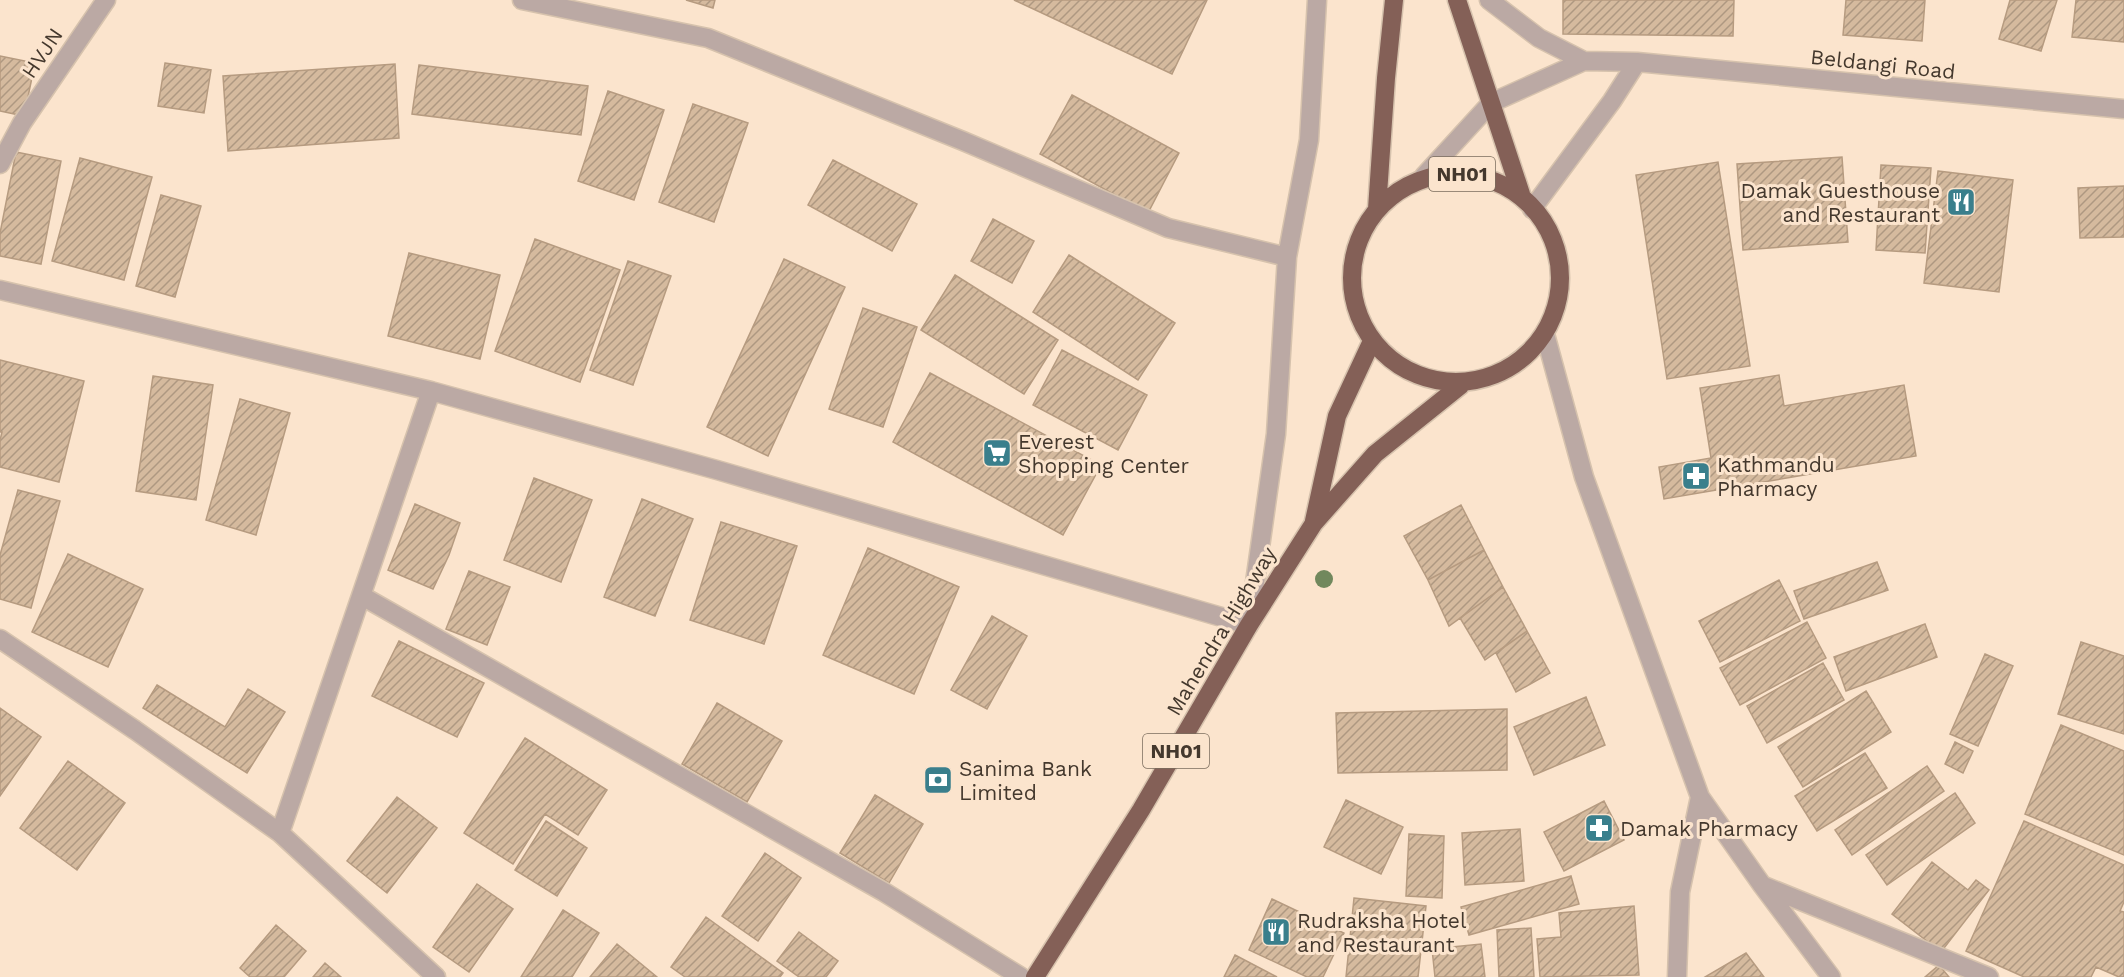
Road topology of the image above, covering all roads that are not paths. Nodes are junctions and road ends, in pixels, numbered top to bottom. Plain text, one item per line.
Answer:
1 (106, 0) edge
2 (522, 0) edge
3 (1317, 0) edge
4 (1394, 0) edge
5 (1457, 0) edge
6 (1489, 0) edge
7 (1584, 61) junction
8 (1637, 62) junction
9 (1491, 103) junction
10 (2124, 109) edge
11 (0, 164) edge
12 (1424, 176) junction
13 (1526, 201) junction
14 (1377, 209) junction
15 (1287, 257) junction
16 (0, 290) edge
17 (1545, 334) junction
18 (1371, 343) junction
19 (1461, 384) junction
20 (431, 391) junction
21 (1314, 522) junction
22 (362, 596) junction
23 (1249, 625) junction
24 (0, 639) edge
25 (1700, 797) junction
26 (280, 833) junction
27 (1762, 885) junction
28 (436, 977) edge
29 (1021, 977) edge
30 (1035, 977) edge
31 (1677, 977) edge
32 (1831, 977) edge
33 (1989, 977) edge

1 - 11 street, HVJN
2 - 15 street
3 - 15 street
4 - 14 highway, Mahendra Highway / NH01
5 - 9 highway, Mahendra Highway / NH01
6 - 7 street
7 - 8 street, Beldangi Road
7 - 9 street
8 - 10 street, Beldangi Road
8 - 13 street
9 - 12 street
9 - 13 highway, Mahendra Highway / NH01
12 - 13 highway, Mahendra Highway / NH01
12 - 14 highway, Mahendra Highway / NH01
13 - 17 highway, Mahendra Highway / NH01
14 - 18 highway, Mahendra Highway / NH01
15 - 23 street
16 - 20 street
17 - 19 highway, Mahendra Highway / NH01
17 - 25 street
18 - 19 highway, Mahendra Highway / NH01
18 - 21 highway, Mahendra Highway / NH01
19 - 21 highway, Mahendra Highway / NH01
20 - 22 street
20 - 23 street
21 - 23 highway, Mahendra Highway / NH01
22 - 26 street
22 - 29 street
23 - 30 highway, Mahendra Highway / NH01
24 - 26 street
25 - 27 street
25 - 31 street
26 - 28 street
27 - 32 street
27 - 33 street

